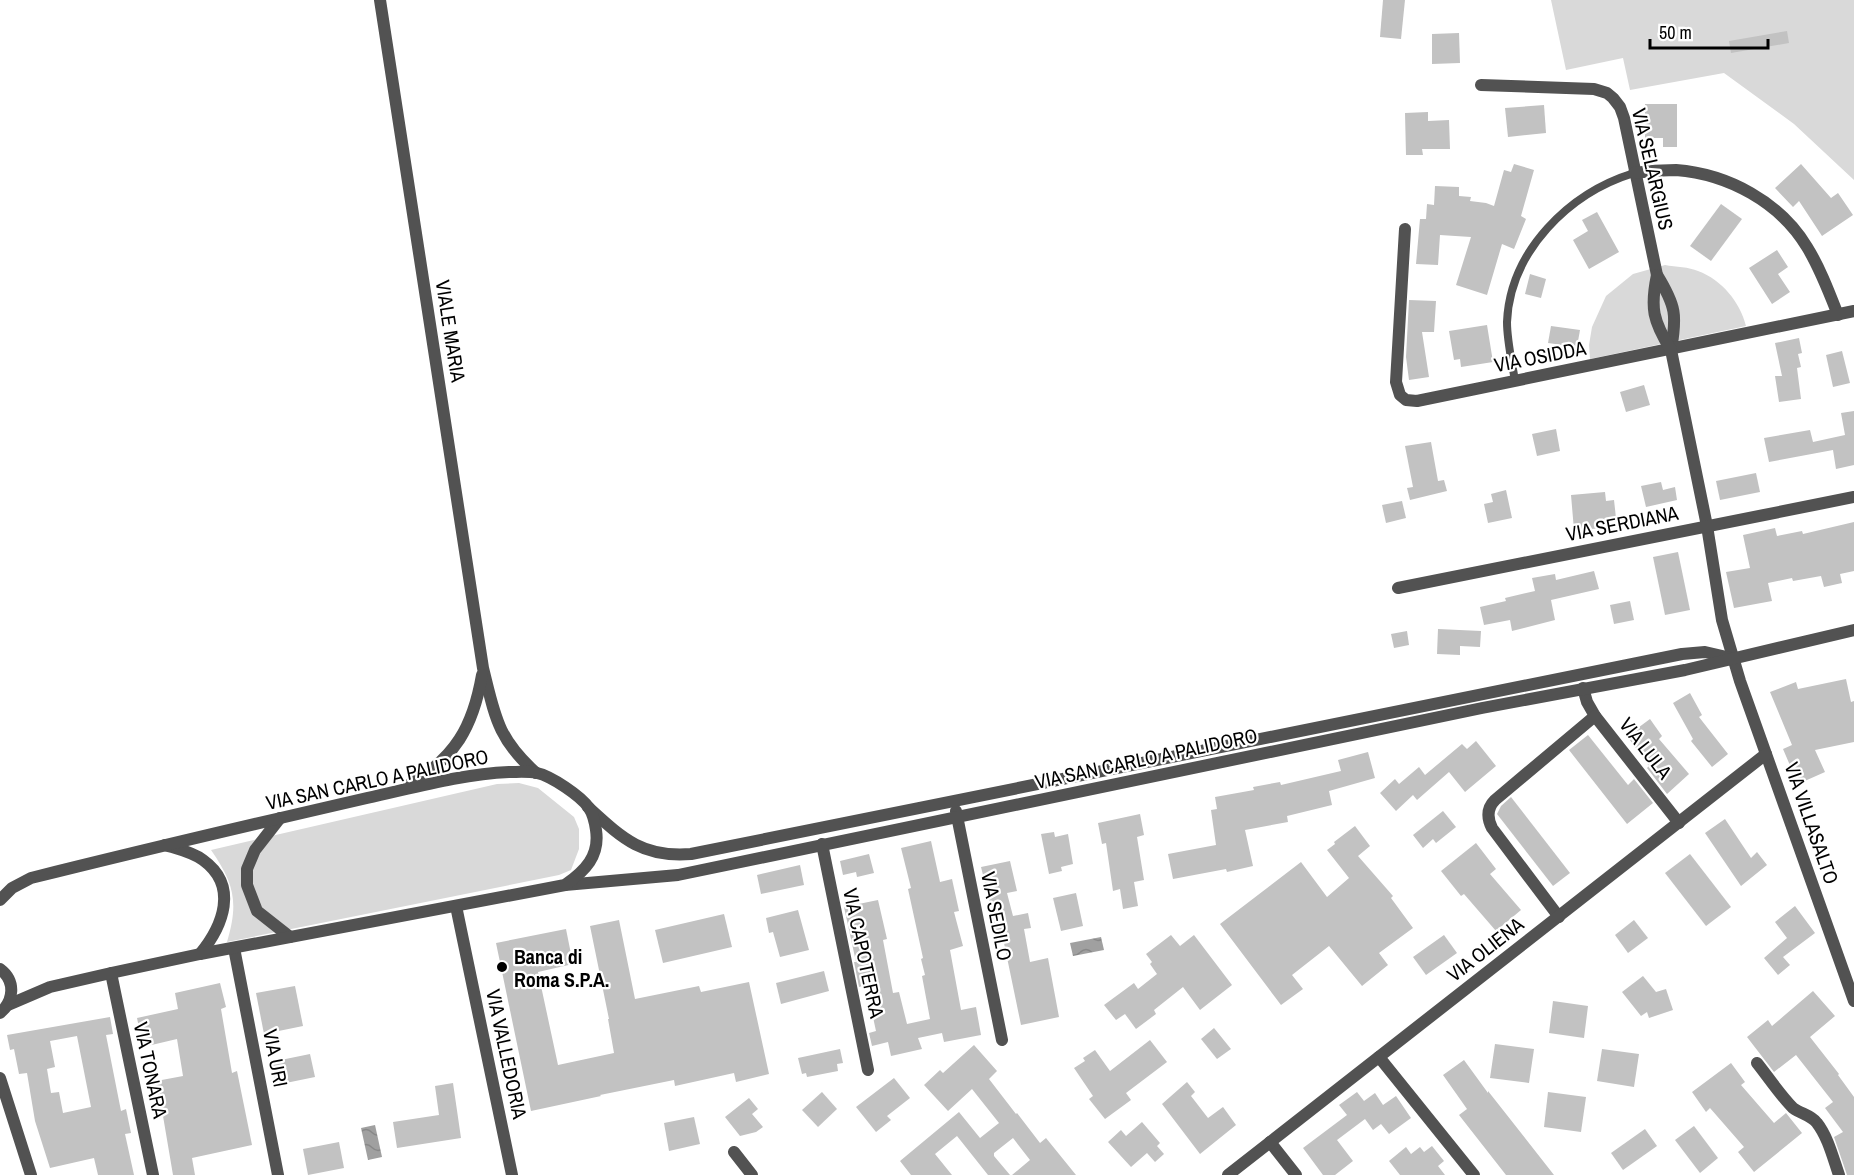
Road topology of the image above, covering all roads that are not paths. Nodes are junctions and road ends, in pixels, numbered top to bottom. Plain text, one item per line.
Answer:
1 (380, 0) edge
2 (1481, 85) dead end
3 (1634, 173) junction
4 (1405, 229) dead end
5 (1657, 275) junction
6 (1854, 311) edge
7 (1838, 315) junction
8 (1671, 350) junction
9 (1515, 381) junction
10 (1854, 497) edge
11 (1707, 526) junction
12 (1398, 588) dead end
13 (1854, 630) edge
14 (1733, 659) junction
15 (483, 668) junction
16 (1583, 688) junction
17 (1595, 716) junction
18 (1766, 754) junction
19 (536, 773) junction
20 (399, 791) junction
21 (952, 801) junction
22 (588, 807) junction
23 (957, 817) junction
24 (280, 819) junction
25 (1679, 823) junction
26 (822, 844) junction
27 (165, 845) junction
28 (565, 885) junction
29 (0, 900) edge
30 (456, 906) junction
31 (1559, 917) junction
32 (290, 937) junction
33 (234, 948) junction
34 (200, 954) junction
35 (0, 969) edge
36 (111, 973) junction
37 (1854, 1001) edge
38 (4, 1009) edge
39 (1002, 1040) dead end
40 (1379, 1057) junction
41 (1757, 1063) dead end
42 (868, 1070) dead end
43 (0, 1078) edge
44 (1270, 1142) junction
45 (734, 1152) dead end
46 (31, 1175) edge
47 (153, 1175) edge
48 (278, 1175) edge
49 (512, 1175) edge
50 (752, 1175) edge
51 (1228, 1175) edge
52 (1296, 1175) edge
53 (1474, 1175) edge
54 (1839, 1175) edge

1 - 15 street, VIALE MARIA
2 - 3 street, VIA SELARGIUS
3 - 5 street, VIA SELARGIUS
3 - 7 street
3 - 9 lane
4 - 9 street, VIA OSIDDA
5 - 8 street
5 - 8 street
6 - 7 street, VIA OSIDDA
7 - 8 street, VIA OSIDDA
8 - 9 street, VIA OSIDDA
8 - 11 street
10 - 11 street, VIA SERDIANA
11 - 12 street, VIA SERDIANA
11 - 14 street
13 - 14 street, VIA SAN CARLO A PALIDORO
14 - 16 street, VIA SAN CARLO A PALIDORO
14 - 18 street, VIA VILLASALTO
14 - 21 street, VIA SAN CARLO A PALIDORO
15 - 19 street, VIALE MARIA
15 - 20 street, VIALE MARIA
16 - 17 street
16 - 23 street, VIA SAN CARLO A PALIDORO
17 - 25 street, VIA LULA
17 - 31 street, VIA LULA
18 - 25 street, VIA OLIENA
18 - 37 street, VIA VILLASALTO
19 - 20 street, VIA SAN CARLO A PALIDORO
19 - 22 street, VIA SAN CARLO A PALIDORO
20 - 24 street, VIA SAN CARLO A PALIDORO
21 - 22 street, VIA SAN CARLO A PALIDORO
21 - 23 street, VIA SEDILO
22 - 28 street
23 - 26 street, VIA SAN CARLO A PALIDORO
23 - 39 street, VIA SEDILO
24 - 27 street, VIA SAN CARLO A PALIDORO
24 - 32 street
25 - 31 street, VIA OLIENA
26 - 28 street, VIA SAN CARLO A PALIDORO
26 - 42 street, VIA CAPOTERRA
27 - 29 street, VIA SAN CARLO A PALIDORO
27 - 34 street
28 - 30 street, VIA SAN CARLO A PALIDORO
30 - 32 street, VIA SAN CARLO A PALIDORO
30 - 49 street, VIA VALLEDORIA
31 - 40 street, VIA OLIENA
32 - 33 street, VIA SAN CARLO A PALIDORO
33 - 34 street, VIA SAN CARLO A PALIDORO
33 - 48 street, VIA URI
34 - 36 street, VIA SAN CARLO A PALIDORO
35 - 38 street
36 - 38 street, VIA SAN CARLO A PALIDORO
36 - 47 street, VIA TONARA
40 - 44 street, VIA OLIENA
40 - 53 street
41 - 54 street
43 - 46 street
44 - 51 street, VIA OLIENA
44 - 52 street
45 - 50 street

